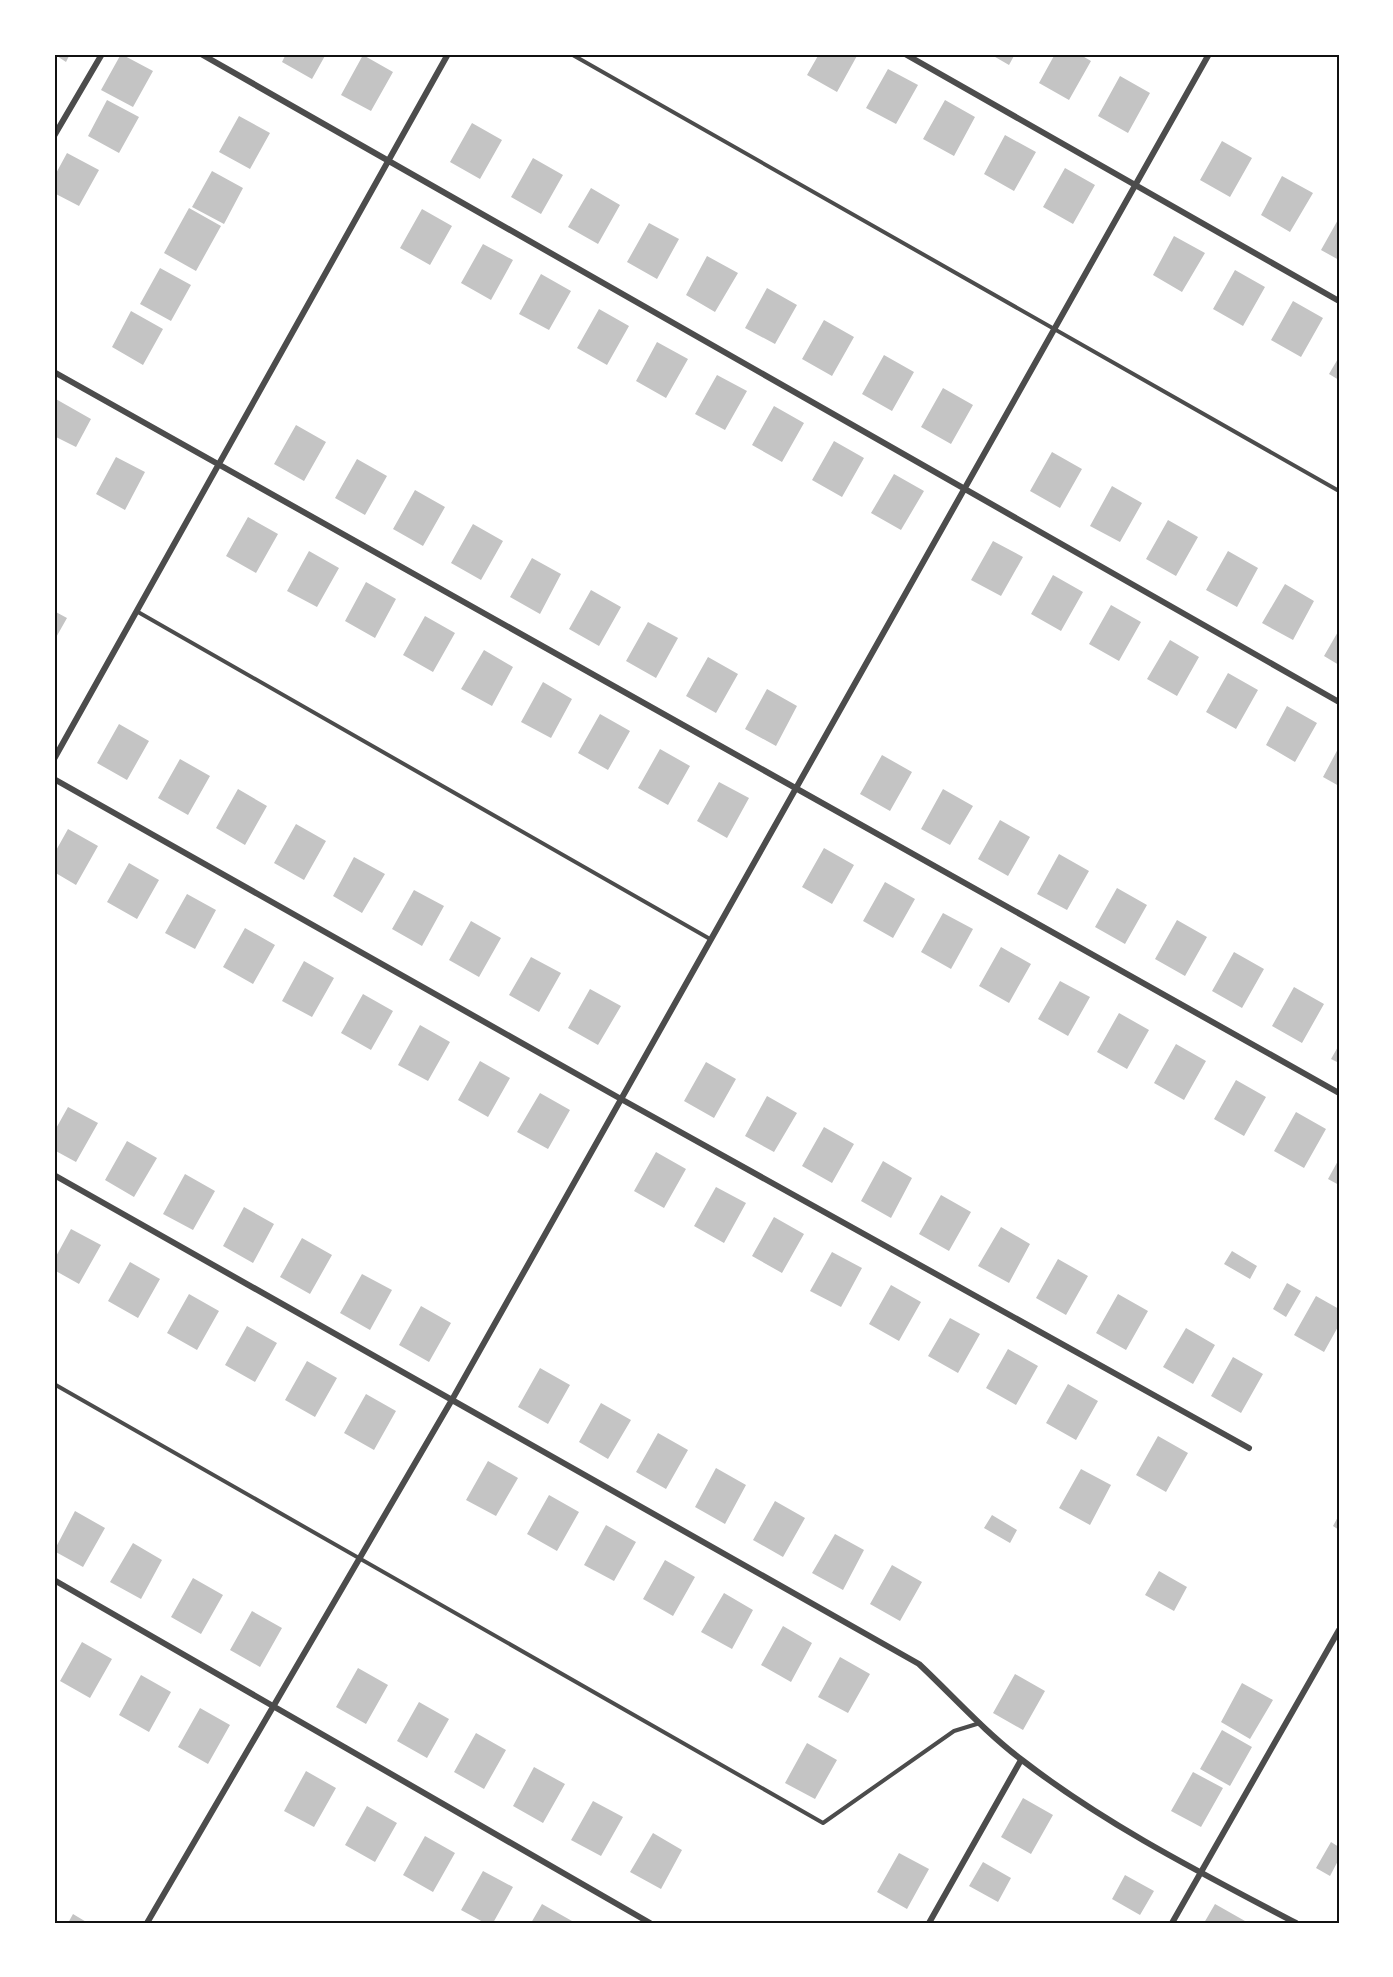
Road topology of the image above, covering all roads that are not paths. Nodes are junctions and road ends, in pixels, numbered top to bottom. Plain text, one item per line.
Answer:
1 (102, 54) edge
2 (201, 54) edge
3 (448, 54) edge
4 (572, 54) edge
5 (905, 54) edge
6 (1209, 54) edge
7 (54, 136) edge
8 (389, 160) junction
9 (1134, 186) junction
10 (1339, 301) edge
11 (1054, 329) junction
12 (54, 372) edge
13 (219, 466) junction
14 (965, 488) junction
15 (1339, 491) edge
16 (138, 612) junction
17 (1339, 702) edge
18 (54, 759) edge
19 (54, 779) edge
20 (796, 788) junction
21 (711, 940) junction
22 (1339, 1093) edge
23 (621, 1100) junction
24 (54, 1175) edge
25 (54, 1384) edge
26 (453, 1398) junction
27 (1250, 1448) dead end
28 (360, 1558) junction
29 (54, 1580) edge
30 (1339, 1630) edge
31 (273, 1706) junction
32 (981, 1722) junction
33 (1021, 1760) junction
34 (1200, 1873) junction
35 (147, 1923) edge
36 (650, 1923) edge
37 (929, 1923) edge
38 (1172, 1923) edge
39 (1296, 1923) edge

1 - 7 street
2 - 8 street
3 - 8 street
4 - 11 lane
5 - 9 street
6 - 9 street
8 - 13 street
8 - 14 street
9 - 10 street
9 - 11 street
11 - 14 street
11 - 15 lane
12 - 13 street
13 - 16 street
13 - 20 street
14 - 17 street
14 - 20 street
16 - 18 street
16 - 21 lane
19 - 23 street
20 - 21 street
20 - 22 street
21 - 23 street
23 - 26 street
23 - 27 street
24 - 26 street
25 - 28 lane
26 - 28 street
26 - 32 street
28 - 31 street
28 - 32 lane
29 - 31 street
30 - 34 street
31 - 35 street
31 - 36 street
32 - 33 street
33 - 34 street
33 - 37 street
34 - 38 street
34 - 39 street

